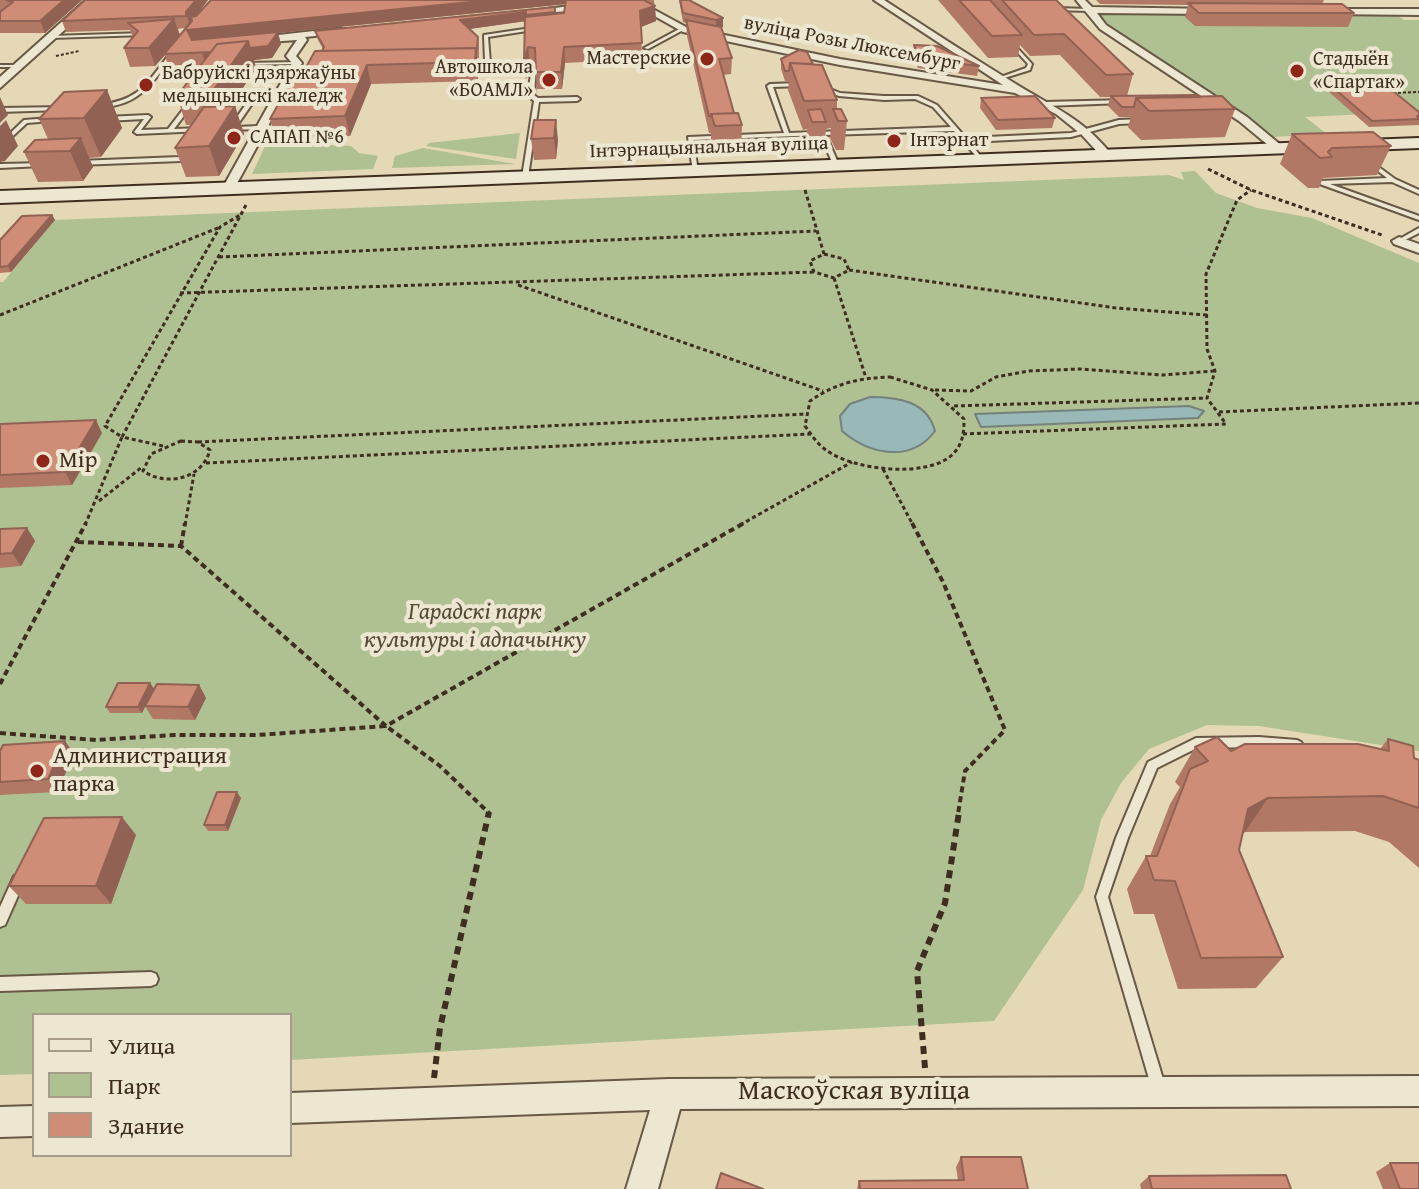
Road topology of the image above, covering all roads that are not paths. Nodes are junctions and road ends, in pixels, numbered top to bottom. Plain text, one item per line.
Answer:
1 (92, 0) edge
2 (878, 0) edge
3 (1080, 0) edge
4 (1206, 0) edge
5 (627, 2) edge
6 (606, 4) edge
7 (567, 8) junction
8 (1090, 10) junction
9 (1320, 12) edge
10 (1419, 12) edge
11 (520, 13) edge
12 (560, 17) edge
13 (1054, 19) edge
14 (549, 27) edge
15 (683, 29) junction
16 (346, 31) edge
17 (147, 34) edge
18 (298, 35) junction
19 (1004, 35) edge
20 (51, 37) junction
21 (240, 41) edge
22 (181, 44) edge
23 (646, 48) dead end
24 (297, 63) junction
25 (458, 63) edge
26 (240, 64) edge
27 (0, 66) edge
28 (20, 66) junction
29 (534, 67) edge
30 (215, 68) edge
31 (176, 73) dead end
32 (1000, 79) junction
33 (0, 84) edge
34 (980, 85) junction
35 (1018, 90) junction
36 (194, 97) edge
37 (1209, 97) junction
38 (253, 98) dead end
39 (1195, 98) edge
40 (577, 99) dead end
41 (537, 100) junction
42 (1138, 100) edge
43 (1045, 104) junction
44 (76, 107) edge
45 (91, 107) edge
46 (0, 110) edge
47 (102, 119) edge
48 (1228, 119) edge
49 (1243, 119) junction
50 (56, 120) edge
51 (1150, 121) edge
52 (259, 128) junction
53 (221, 129) edge
54 (232, 129) junction
55 (955, 129) junction
56 (200, 130) junction
57 (211, 130) edge
58 (170, 131) junction
59 (1085, 132) junction
60 (823, 134) junction
61 (787, 135) junction
62 (966, 140) junction
63 (1419, 143) edge
64 (0, 146) edge
65 (1278, 148) junction
66 (1106, 155) junction
67 (1363, 157) edge
68 (981, 160) junction
69 (47, 164) edge
70 (62, 164) edge
71 (836, 165) junction
72 (0, 166) edge
73 (695, 171) junction
74 (525, 177) junction
75 (1393, 180) junction
76 (228, 189) junction
77 (1419, 192) edge
78 (0, 197) edge
79 (1419, 218) edge
80 (1419, 230) edge
81 (1399, 241) joint
82 (1419, 249) edge
83 (1316, 746) edge
84 (25, 867) edge
85 (0, 921) edge
86 (151, 979) dead end
87 (0, 984) edge
88 (1159, 1091) junction
89 (1419, 1091) edge
90 (669, 1094) junction
91 (292, 1108) edge
92 (32, 1121) edge
93 (0, 1122) edge
94 (642, 1189) edge

1 - 20 street
2 - 32 street
3 - 8 street
4 - 8 street
5 - 15 street, вуліца Розы Люксембург
6 - 7 street
7 - 11 street
7 - 12 lane
8 - 13 lane
8 - 37 street
9 - 10 street
14 - 25 lane
15 - 23 lane
15 - 34 street, вуліца Розы Люксембург
16 - 18 street
17 - 20 lane
18 - 21 street
18 - 24 street
19 - 32 lane
20 - 28 street
22 - 45 lane
24 - 26 lane
24 - 52 street
27 - 28 lane
28 - 33 street
29 - 41 lane
30 - 31 lane
32 - 34 street, вуліца Розы Люксембург
32 - 35 street
34 - 35 street, вуліца Розы Люксембург
35 - 43 street
36 - 58 lane
37 - 39 lane
37 - 49 street
38 - 54 lane
40 - 41 lane
41 - 74 lane
42 - 43 lane
43 - 59 street
44 - 46 lane
47 - 58 lane
48 - 49 lane
49 - 65 street
50 - 64 lane
51 - 59 lane
52 - 54 lane
52 - 76 street
53 - 54 lane
55 - 60 lane
55 - 61 lane
55 - 62 lane
56 - 57 lane
56 - 58 lane
56 - 70 lane
59 - 62 lane
59 - 66 street
60 - 61 lane
60 - 71 lane
61 - 73 lane
62 - 68 lane
63 - 65 main road, Інтэрнацыянальная вуліца
65 - 66 main road, Інтэрнацыянальная вуліца
66 - 68 main road, Інтэрнацыянальная вуліца
67 - 75 lane
68 - 71 main road, Інтэрнацыянальная вуліца
69 - 72 lane
71 - 73 main road, Інтэрнацыянальная вуліца
73 - 74 main road, Інтэрнацыянальная вуліца
74 - 76 main road, Інтэрнацыянальная вуліца
75 - 77 lane
75 - 79 lane
76 - 78 main road, Інтэрнацыянальная вуліца
80 - 81 lane
81 - 82 street
83 - 88 lane
84 - 85 lane
86 - 87 lane
88 - 89 street, Маскоўская вуліца
88 - 90 street, Маскоўская вуліца
90 - 91 street, Маскоўская вуліца
90 - 94 street
92 - 93 street

